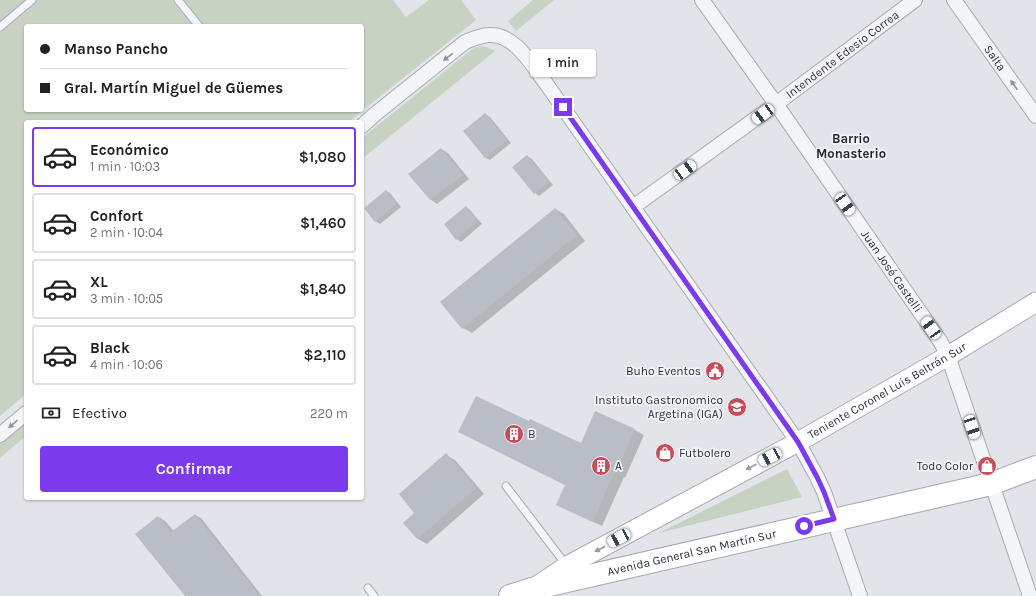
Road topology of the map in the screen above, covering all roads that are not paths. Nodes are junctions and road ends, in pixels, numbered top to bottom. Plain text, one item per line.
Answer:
1 (32, 0) edge
2 (178, 0) edge
3 (702, 0) edge
4 (915, 0) edge
5 (954, 0) edge
6 (197, 24) edge
7 (0, 27) edge
8 (776, 104) junction
9 (1036, 116) edge
10 (364, 124) edge
11 (633, 207) junction
12 (1036, 302) edge
13 (948, 356) junction
14 (24, 415) edge
15 (0, 435) edge
16 (798, 442) junction
17 (1036, 467) edge
18 (991, 484) junction
19 (506, 486) dead end
20 (834, 519) junction
21 (567, 566) junction
22 (554, 586) edge
23 (368, 588) dead end
24 (374, 596) edge
25 (510, 596) edge
26 (860, 596) edge
27 (1030, 596) edge

1 - 7 lane
2 - 6 lane
3 - 8 street, Juan José Castelli
4 - 8 street, Intendente Edesio Correa
9 -> 5 street, Salta
8 - 11 street, Intendente Edesio Correa
8 - 13 street, Juan José Castelli
11 -> 10 street
11 - 16 street
12 - 13 street, Teniente Coronel Luis Beltrán Sur
13 - 16 street, Teniente Coronel Luis Beltrán Sur
13 - 18 street, Juan José Castelli
14 -> 15 street
16 - 20 street
16 -> 21 street, Teniente Coronel Luis Beltrán Sur
17 - 18 main road, Avenida General San Martín Sur
18 - 20 main road, Avenida General San Martín Sur
18 - 27 street, Juan José Castelli
19 - 21 lane
20 - 22 main road, Avenida General San Martín Sur
20 - 26 street
21 - 22 street, Teniente Coronel Luis Beltrán Sur
22 - 25 main road, Avenida General San Martín Sur
23 - 24 lane

